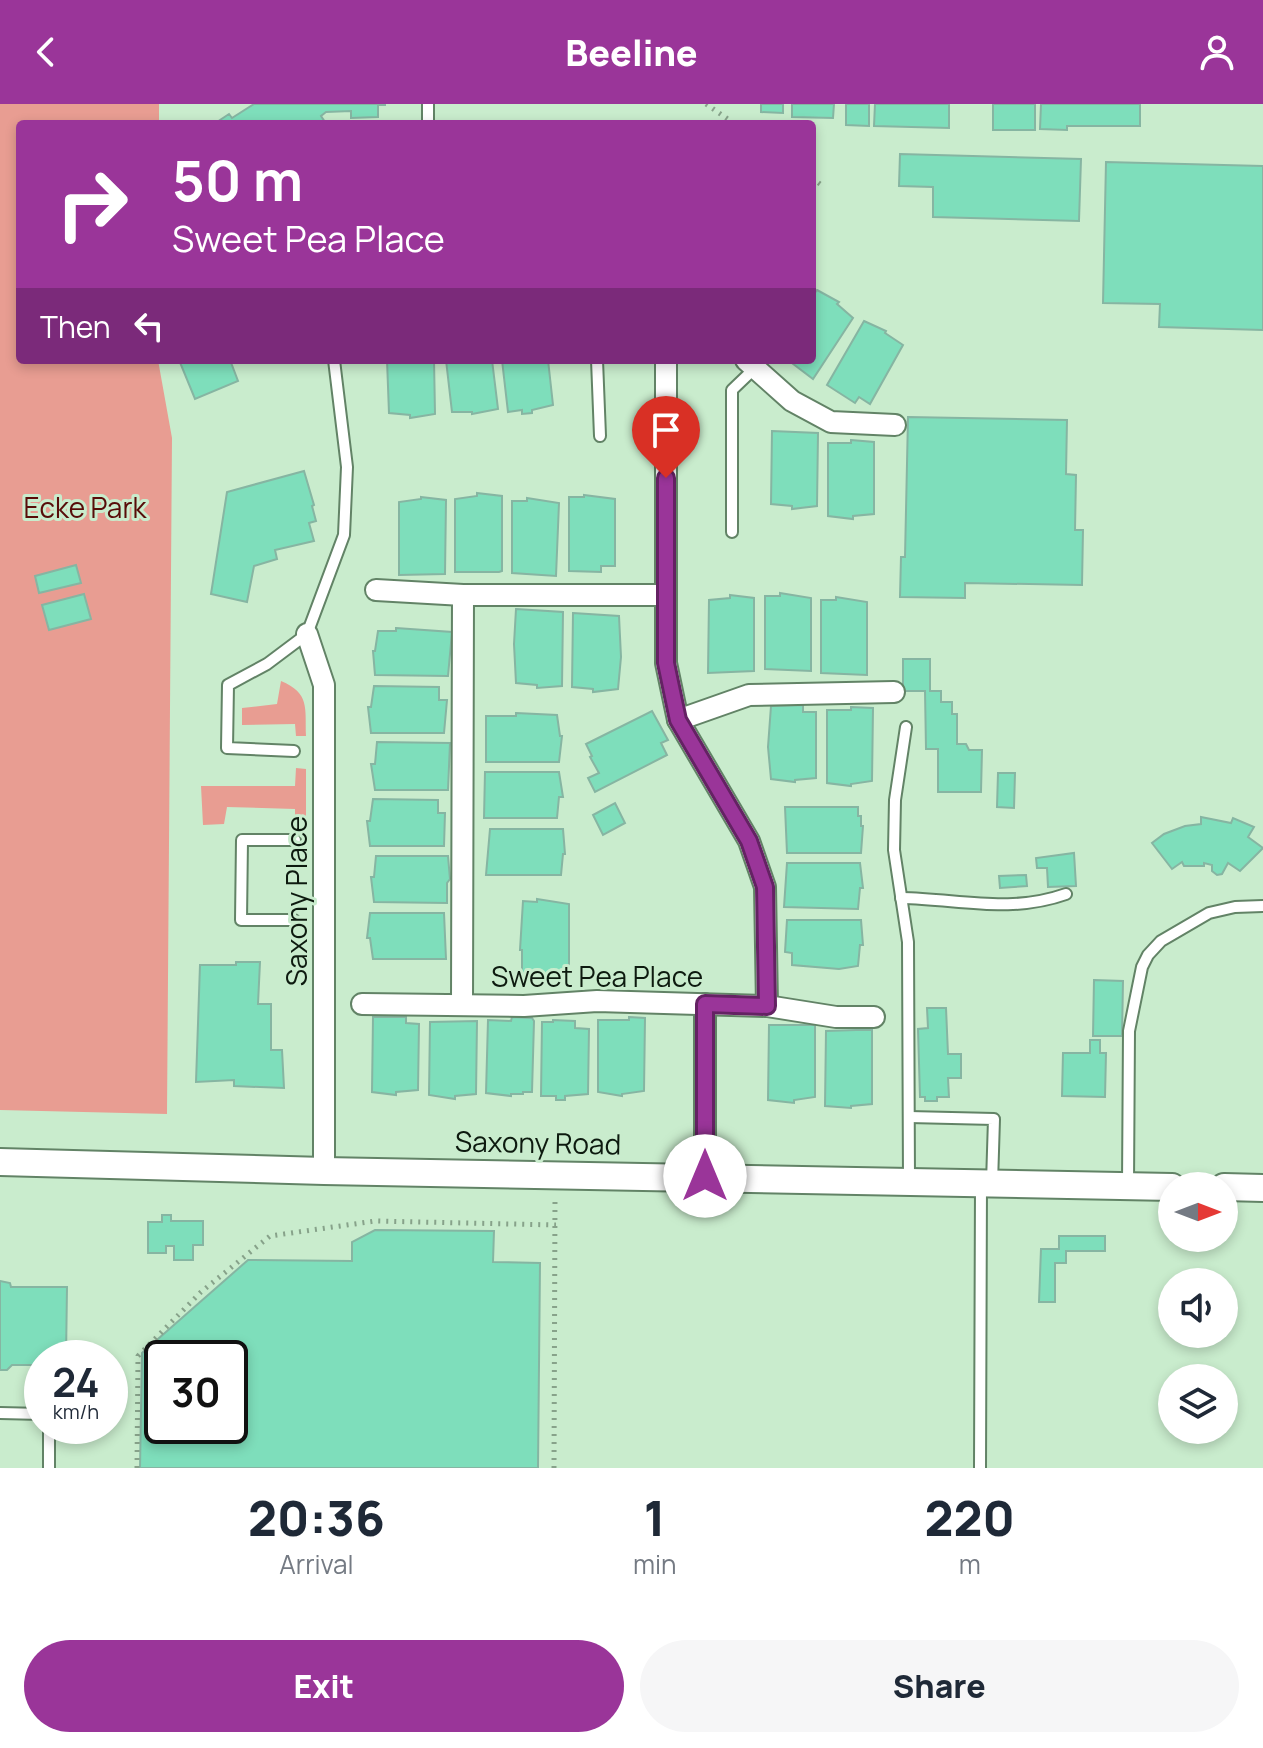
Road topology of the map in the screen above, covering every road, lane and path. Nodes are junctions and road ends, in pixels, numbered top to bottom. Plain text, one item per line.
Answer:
1 (706, 104) edge
2 (729, 120) edge
3 (816, 181) edge
4 (824, 187) dead end
5 (334, 364) edge
6 (597, 364) edge
7 (666, 364) edge
8 (750, 364) edge
9 (895, 425) dead end
10 (600, 436) dead end
11 (732, 532) dead end
12 (376, 590) dead end
13 (463, 595) junction
14 (666, 595) junction
15 (307, 634) junction
16 (894, 692) dead end
17 (678, 720) junction
18 (906, 727) dead end
19 (294, 751) dead end
20 (295, 840) dead end
21 (1066, 894) dead end
22 (901, 898) junction
23 (1263, 906) edge
24 (294, 920) dead end
25 (362, 1004) dead end
26 (462, 1004) junction
27 (705, 1004) junction
28 (767, 1006) junction
29 (874, 1017) dead end
30 (909, 1117) junction
31 (0, 1162) edge
32 (324, 1171) junction
33 (554, 1174) junction
34 (705, 1176) junction
35 (909, 1181) junction
36 (986, 1182) junction
37 (1128, 1186) junction
38 (1158, 1187) edge
39 (1238, 1187) edge
40 (1263, 1188) edge
41 (556, 1225) junction
42 (0, 1413) edge
43 (24, 1414) edge
44 (49, 1444) edge
45 (49, 1468) edge
46 (137, 1468) edge
47 (554, 1468) edge
48 (980, 1468) edge

1 - 2 path
3 - 4 path
5 - 15 lane
6 - 10 lane
7 - 14 street
8 - 9 street
8 - 11 lane
12 - 13 street
13 - 14 street
13 - 26 street, Sweet Pea Place
14 - 17 street
15 - 19 lane
15 - 32 street, Saxony Place
16 - 17 street
17 - 28 street
18 - 22 lane
20 - 24 lane
21 - 22 lane
22 - 30 lane
23 - 37 lane
25 - 26 street, Sweet Pea Place
26 - 27 street, Sweet Pea Place
27 - 28 street, Sweet Pea Place
27 - 34 street
28 - 29 street, Sweet Pea Place
30 - 35 lane
30 - 36 lane
31 - 32 street, Saxony Road
32 - 33 street, Saxony Road
33 - 34 street, Saxony Road
33 - 41 path
34 - 35 street, Saxony Road
35 - 36 street, Saxony Road
36 - 37 street, Saxony Road
36 - 48 lane
37 - 38 street, Saxony Road
39 - 40 street
41 - 46 path
41 - 47 path
42 - 43 lane
44 - 45 lane

